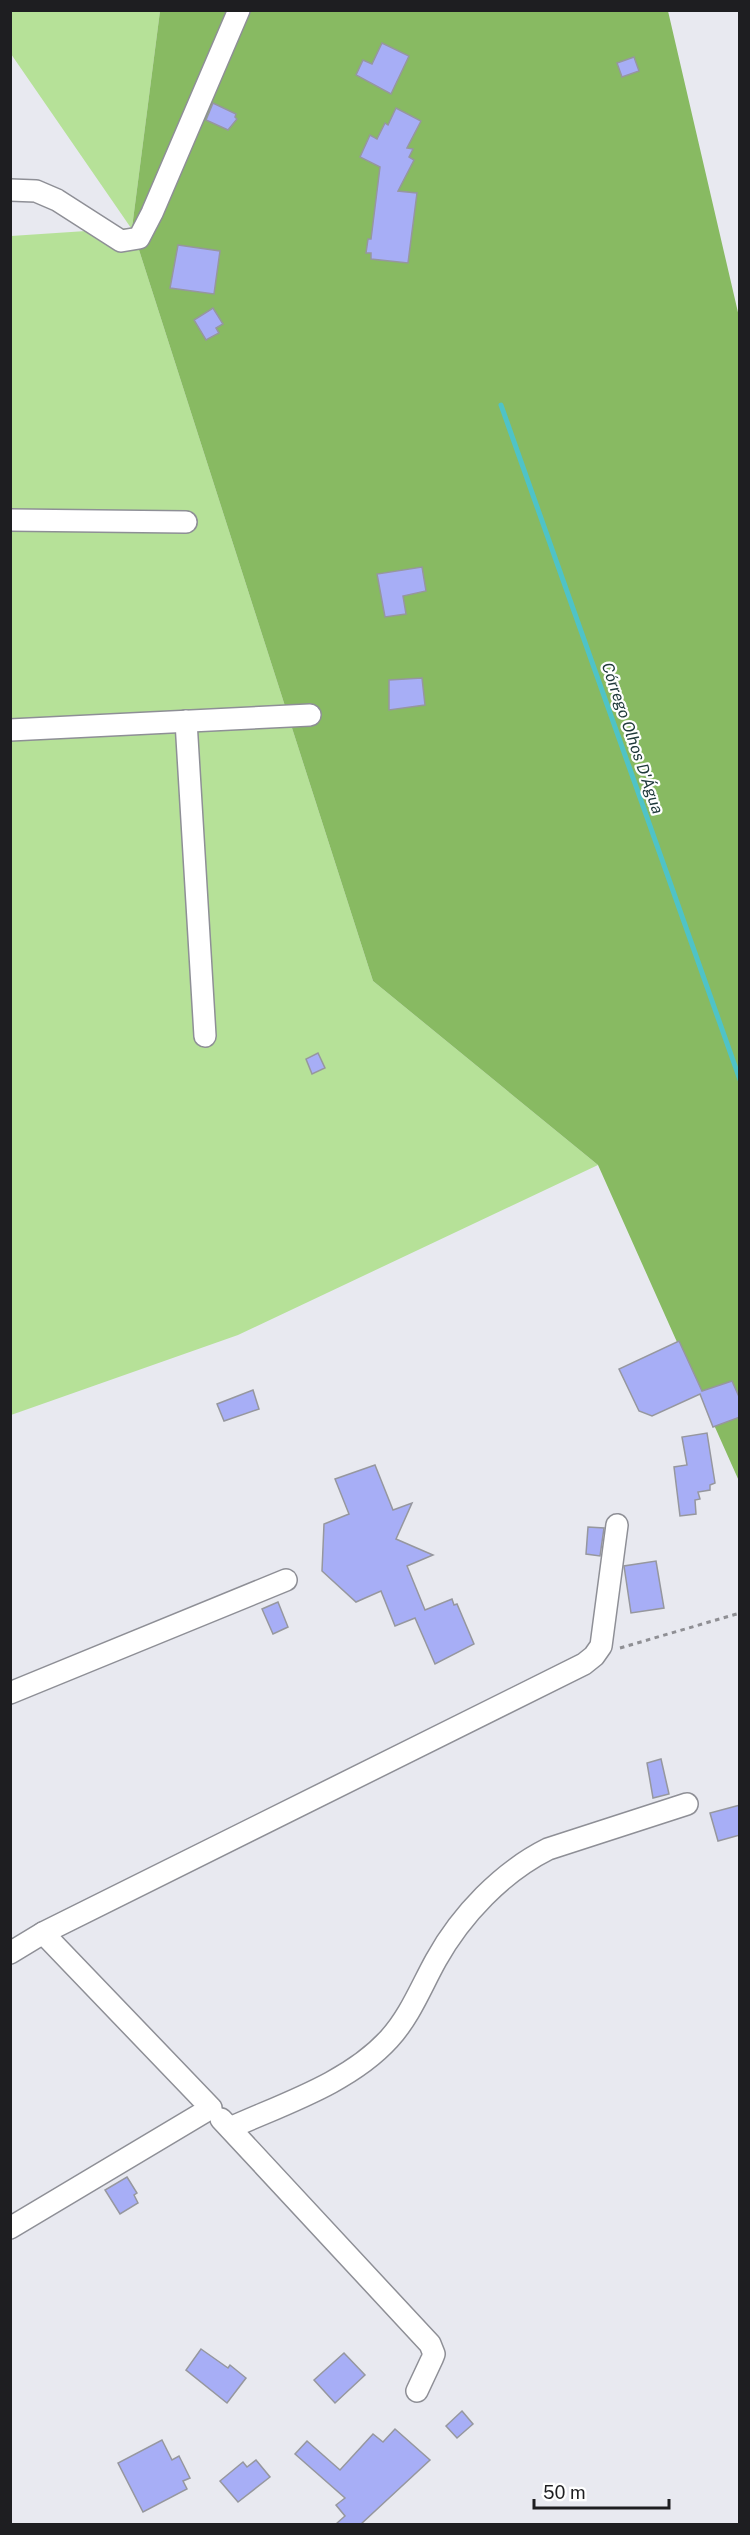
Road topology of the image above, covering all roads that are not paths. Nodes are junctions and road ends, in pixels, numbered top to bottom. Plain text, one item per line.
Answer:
1 (239, 10) edge
2 (10, 190) edge
3 (10, 520) edge
4 (186, 522) dead end
5 (310, 715) dead end
6 (186, 721) junction
7 (10, 730) edge
8 (205, 1036) dead end
9 (616, 1525) dead end
10 (286, 1580) dead end
11 (10, 1694) edge
12 (687, 1804) dead end
13 (43, 1933) junction
14 (10, 1953) edge
15 (211, 2108) junction
16 (230, 2128) junction
17 (10, 2228) edge
18 (417, 2391) dead end

1 - 2 street
3 - 4 street
5 - 6 street
6 - 7 street
6 - 8 street
9 - 13 street
10 - 11 street
12 - 16 street
13 - 14 street
13 - 15 street
15 - 16 street
15 - 17 street
16 - 18 street

